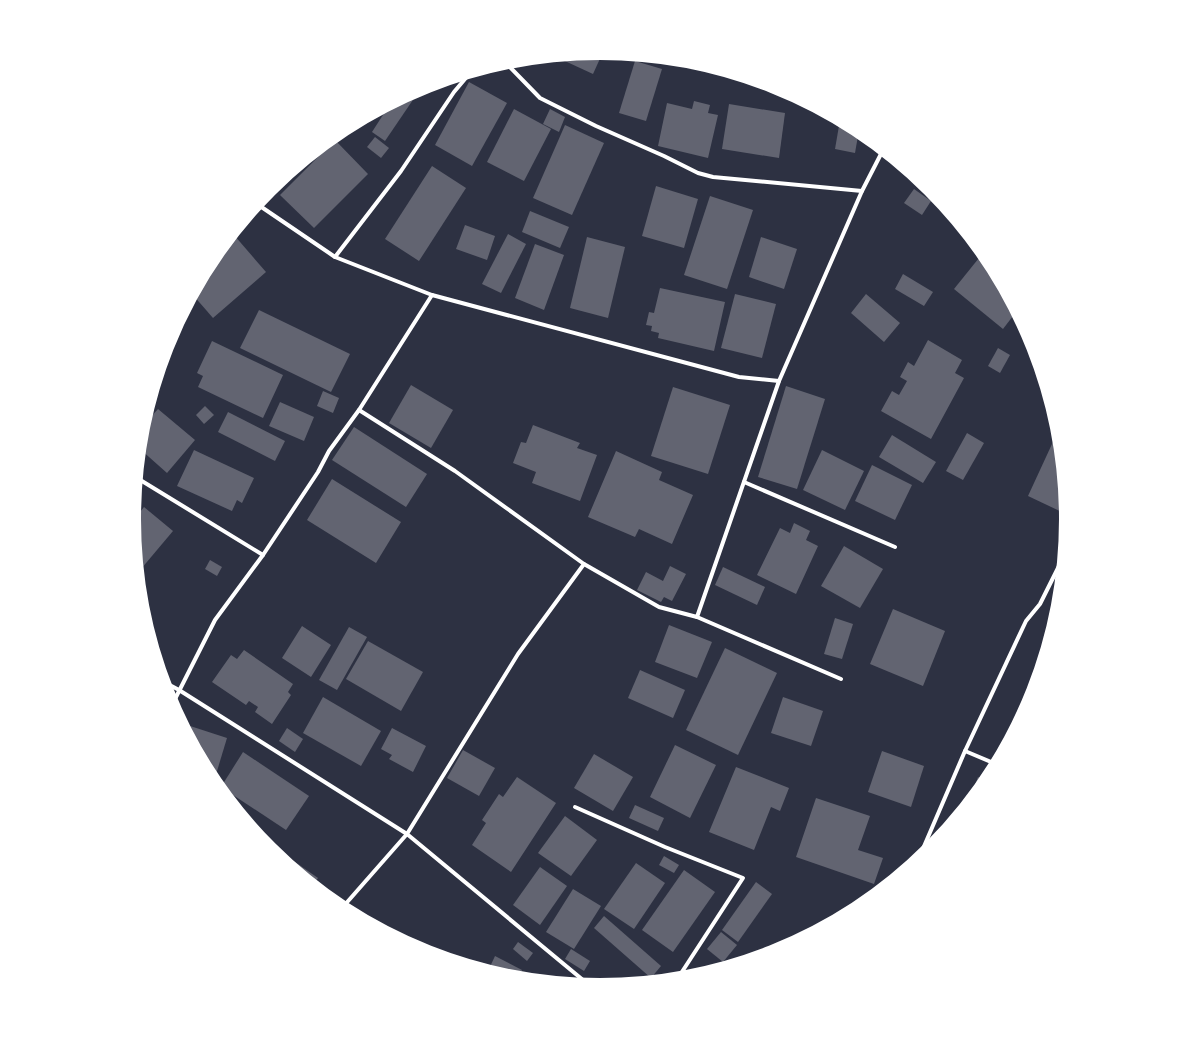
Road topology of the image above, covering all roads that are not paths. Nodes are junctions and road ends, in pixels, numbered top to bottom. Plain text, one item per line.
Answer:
1 (511, 68) edge
2 (464, 80) edge
3 (881, 155) edge
4 (862, 191) junction
5 (262, 207) edge
6 (335, 257) junction
7 (432, 295) junction
8 (779, 381) junction
9 (359, 410) junction
10 (142, 481) edge
11 (744, 482) junction
12 (895, 547) dead end
13 (264, 555) junction
14 (584, 564) junction
15 (1057, 570) edge
16 (697, 617) junction
17 (841, 680) dead end
18 (171, 686) edge
19 (179, 690) junction
20 (176, 697) edge
21 (965, 751) junction
22 (990, 762) edge
23 (575, 807) dead end
24 (407, 834) junction
25 (925, 844) edge
26 (347, 903) edge
27 (682, 971) edge
28 (580, 978) edge

1 - 4 street
2 - 6 street
3 - 4 street
4 - 8 street
5 - 6 street
6 - 7 street
7 - 8 street
7 - 9 street
8 - 11 street
9 - 13 street
9 - 14 street
10 - 13 street
11 - 12 street
11 - 16 street
13 - 19 street
14 - 16 street
14 - 24 street
15 - 21 street
16 - 17 street
18 - 19 street
19 - 20 street
19 - 24 street
21 - 22 street
21 - 25 street
23 - 27 street
24 - 26 street
24 - 28 street

